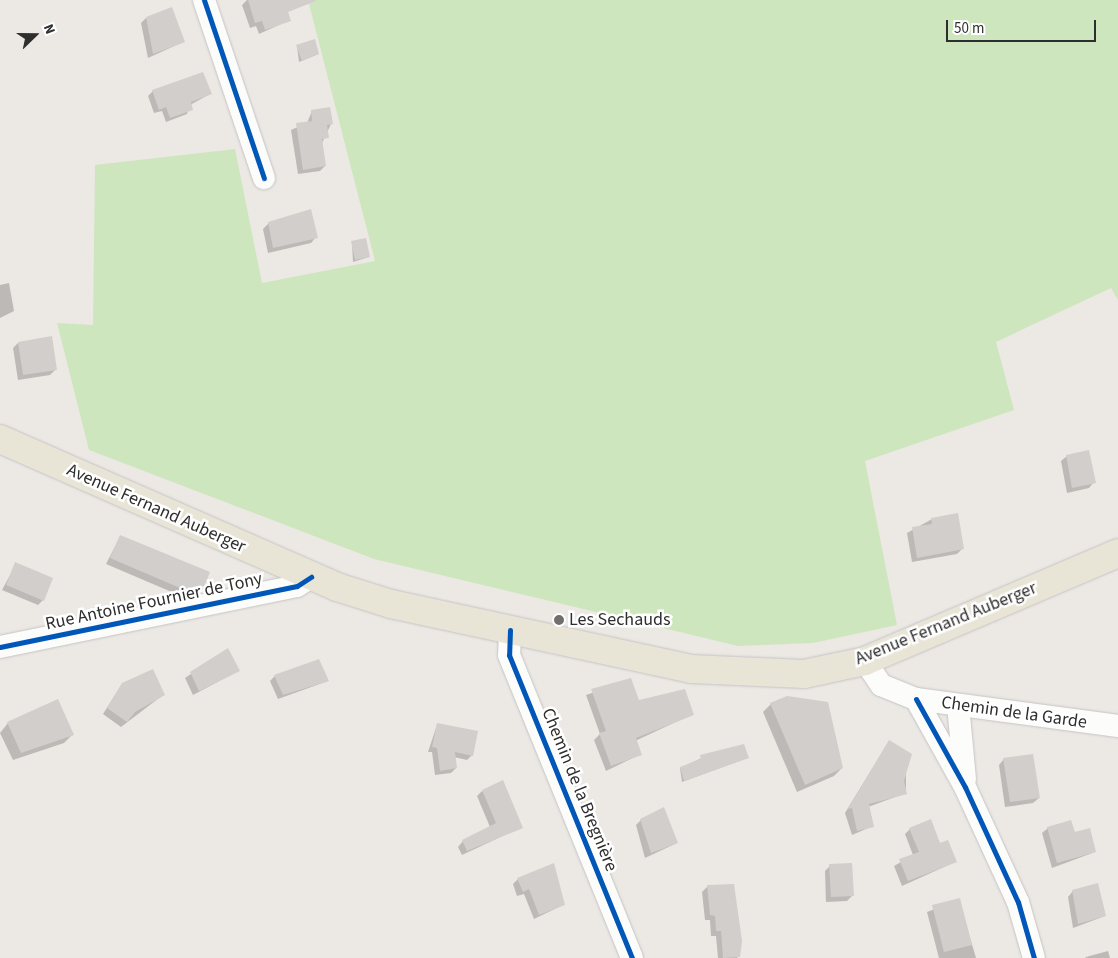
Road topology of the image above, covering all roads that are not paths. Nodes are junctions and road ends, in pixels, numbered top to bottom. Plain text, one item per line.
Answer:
1 (204, 0) edge
2 (264, 178) dead end
3 (0, 439) edge
4 (1118, 553) edge
5 (311, 578) junction
6 (510, 630) junction
7 (0, 647) edge
8 (865, 661) junction
9 (916, 699) junction
10 (958, 705) junction
11 (1118, 726) edge
12 (966, 787) junction
13 (632, 958) edge
14 (1034, 958) edge

1 - 2 street
3 - 5 main road, Avenue Fernand Auberger
4 - 8 main road, Avenue Fernand Auberger
5 - 6 main road, Avenue Fernand Auberger
5 - 7 street, Rue Antoine Fournier de Tony
6 - 8 main road, Avenue Fernand Auberger
6 - 13 street, Chemin de la Bregnière
8 - 9 street, Chemin de la Garde
9 - 10 street, Chemin de la Garde
9 - 12 street
10 - 11 street, Chemin de la Garde
10 - 12 street
12 - 14 street

